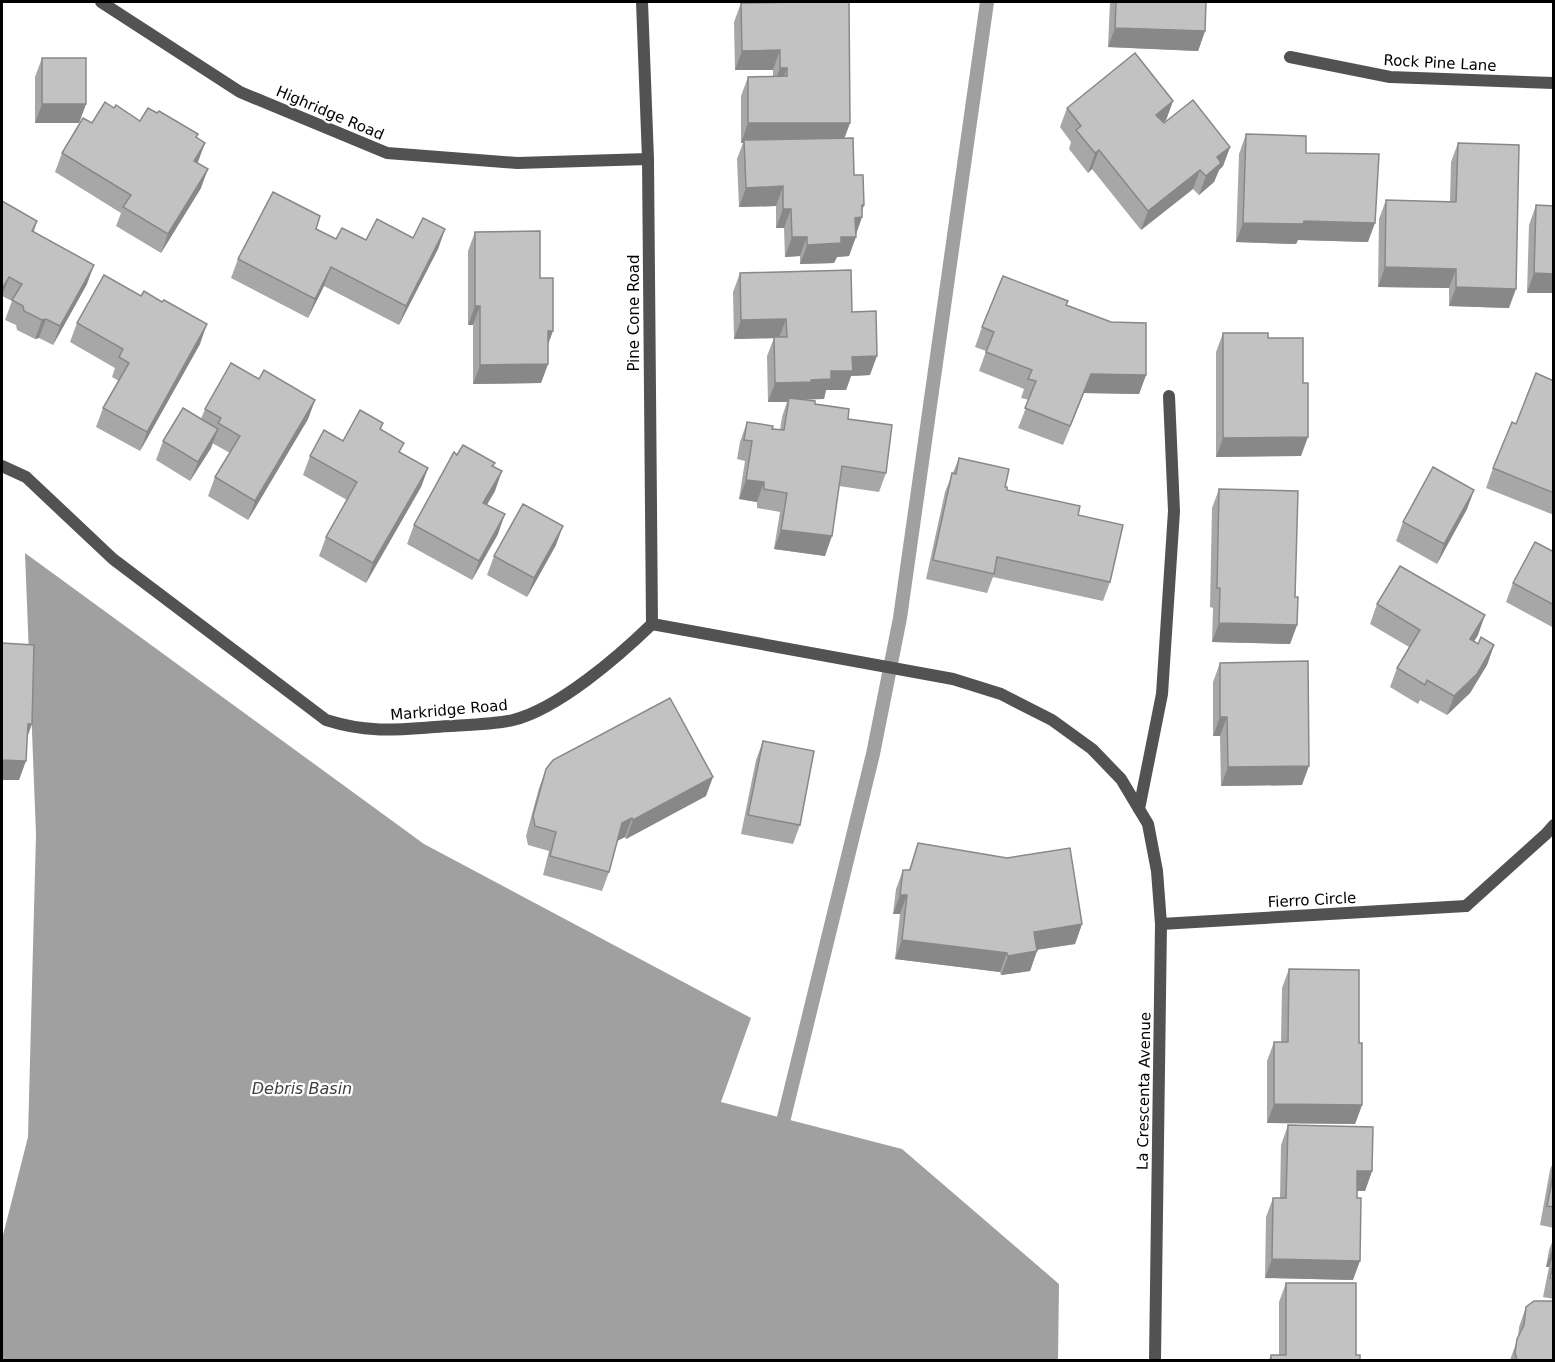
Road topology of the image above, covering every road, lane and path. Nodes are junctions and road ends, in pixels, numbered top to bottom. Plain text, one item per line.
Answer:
1 (101, 2) edge
2 (642, 2) edge
3 (1290, 57) dead end
4 (1554, 84) edge
5 (648, 159) junction
6 (1170, 396) dead end
7 (2, 466) edge
8 (652, 624) junction
9 (1138, 809) junction
10 (1554, 825) edge
11 (1161, 924) junction
12 (1155, 1360) edge

1 - 5 street, Highridge Road
2 - 5 street, Pine Cone Road
3 - 4 street, Rock Pine Lane
5 - 8 street, Pine Cone Road
6 - 9 street
7 - 8 street, Markridge Road
8 - 9 street
9 - 11 street, La Crescenta Avenue
10 - 11 street, Fierro Circle
11 - 12 street, La Crescenta Avenue

